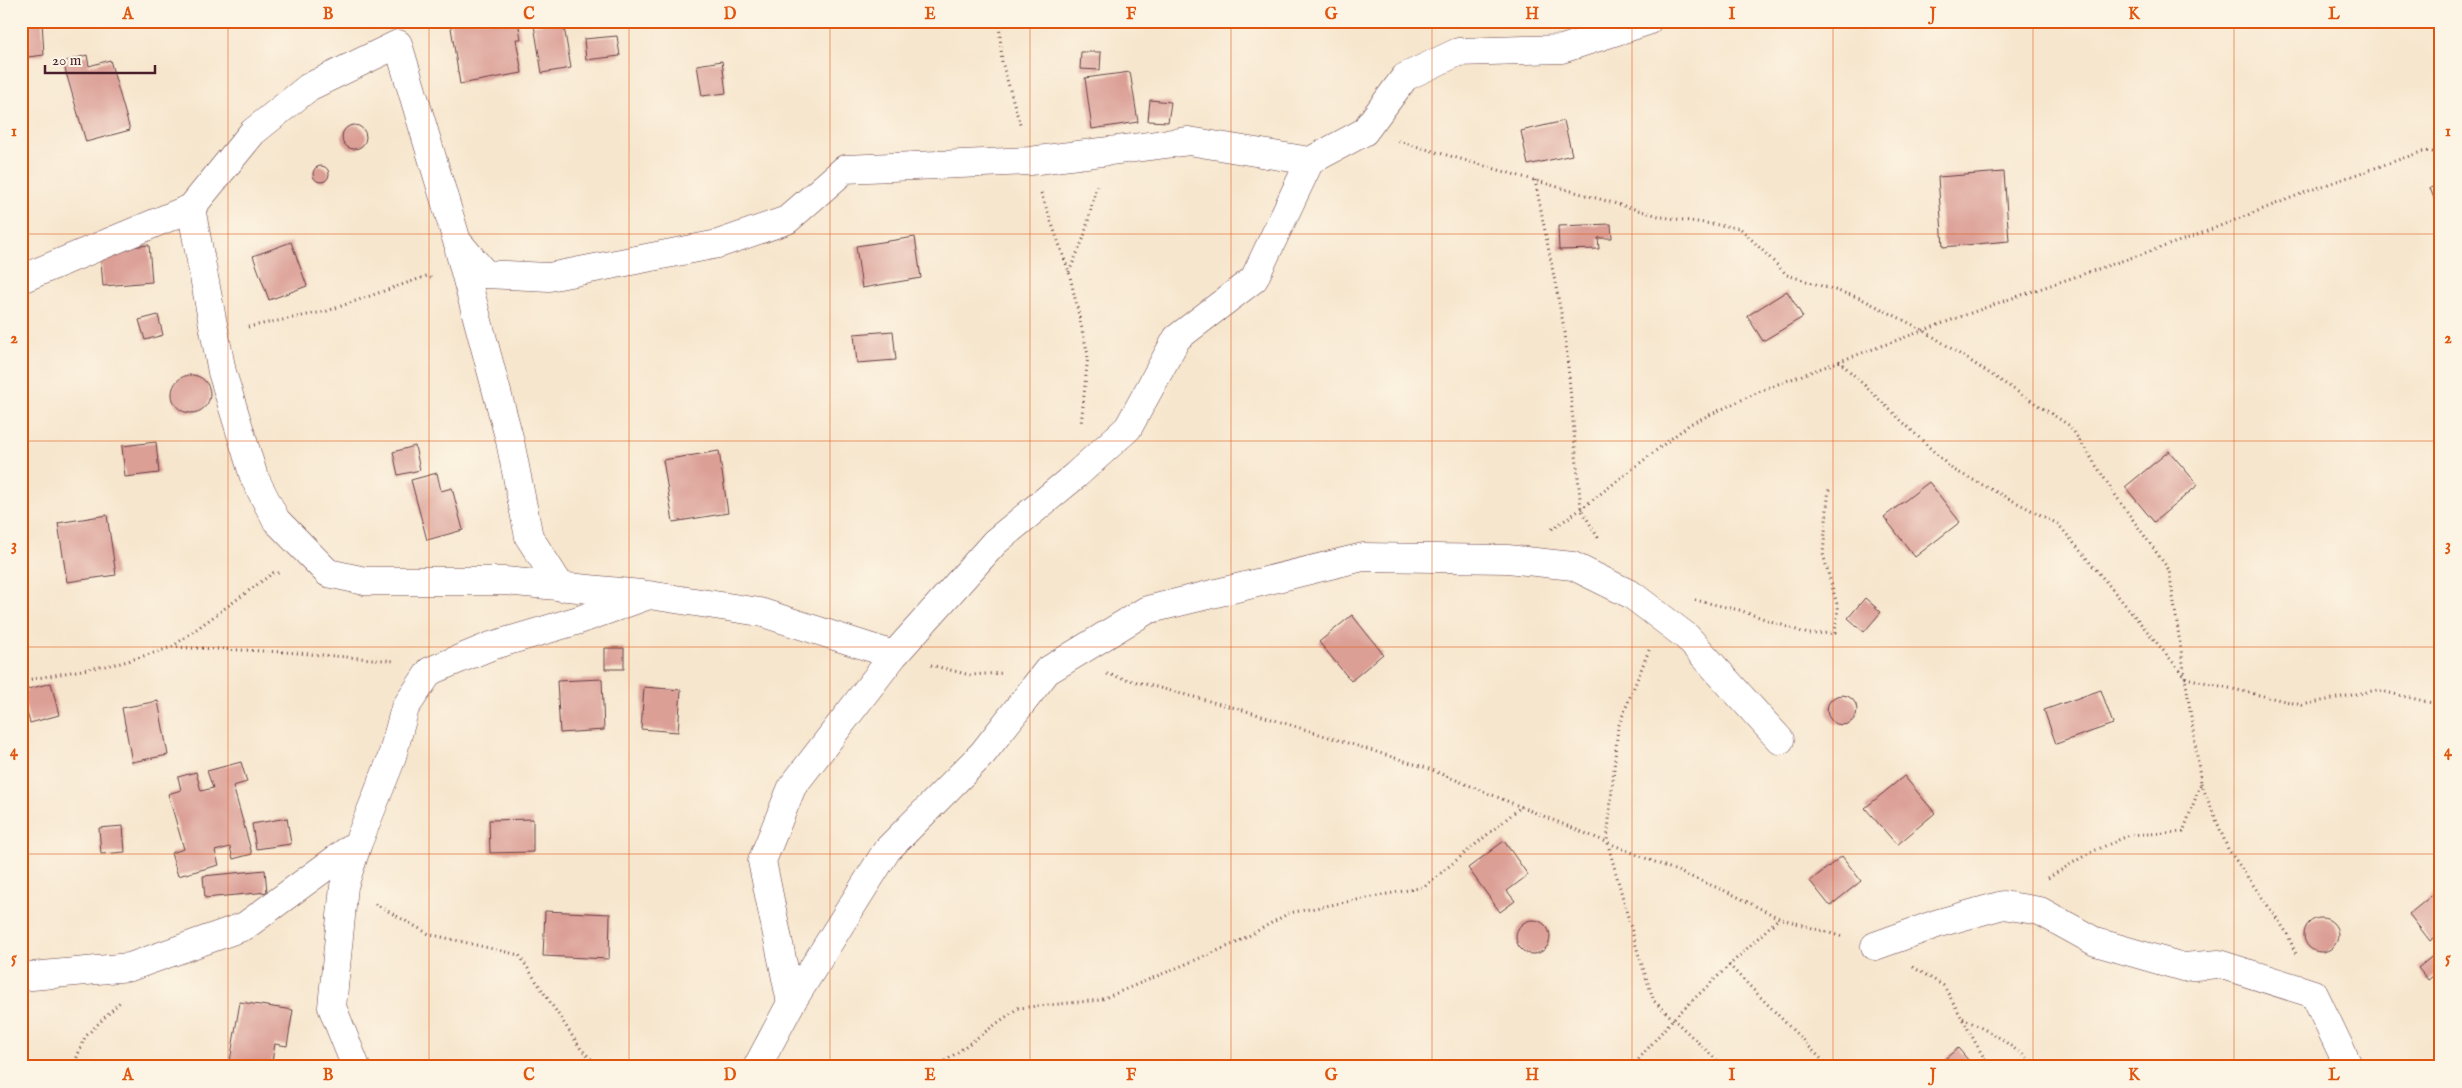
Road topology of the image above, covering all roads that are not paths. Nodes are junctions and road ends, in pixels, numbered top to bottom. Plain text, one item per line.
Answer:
1 (1599, 21) edge
2 (1648, 21) edge
3 (1562, 49) junction
4 (1310, 161) junction
5 (192, 208) junction
6 (457, 241) junction
7 (21, 279) edge
8 (561, 587) junction
9 (650, 595) junction
10 (894, 655) junction
11 (1780, 740) dead end
12 (358, 843) junction
13 (1875, 946) road end
14 (21, 977) edge
15 (791, 1003) junction
16 (356, 1067) edge
17 (757, 1067) edge
18 (2349, 1067) edge

1 - 3 street
2 - 3 street
3 - 4 street
4 - 6 street
4 - 10 street
5 - 6 street
5 - 7 street
5 - 8 street
6 - 8 street
8 - 9 street
9 - 10 street
9 - 12 street
10 - 15 street
11 - 15 street
12 - 14 street
12 - 16 street
13 - 18 street
15 - 17 street

